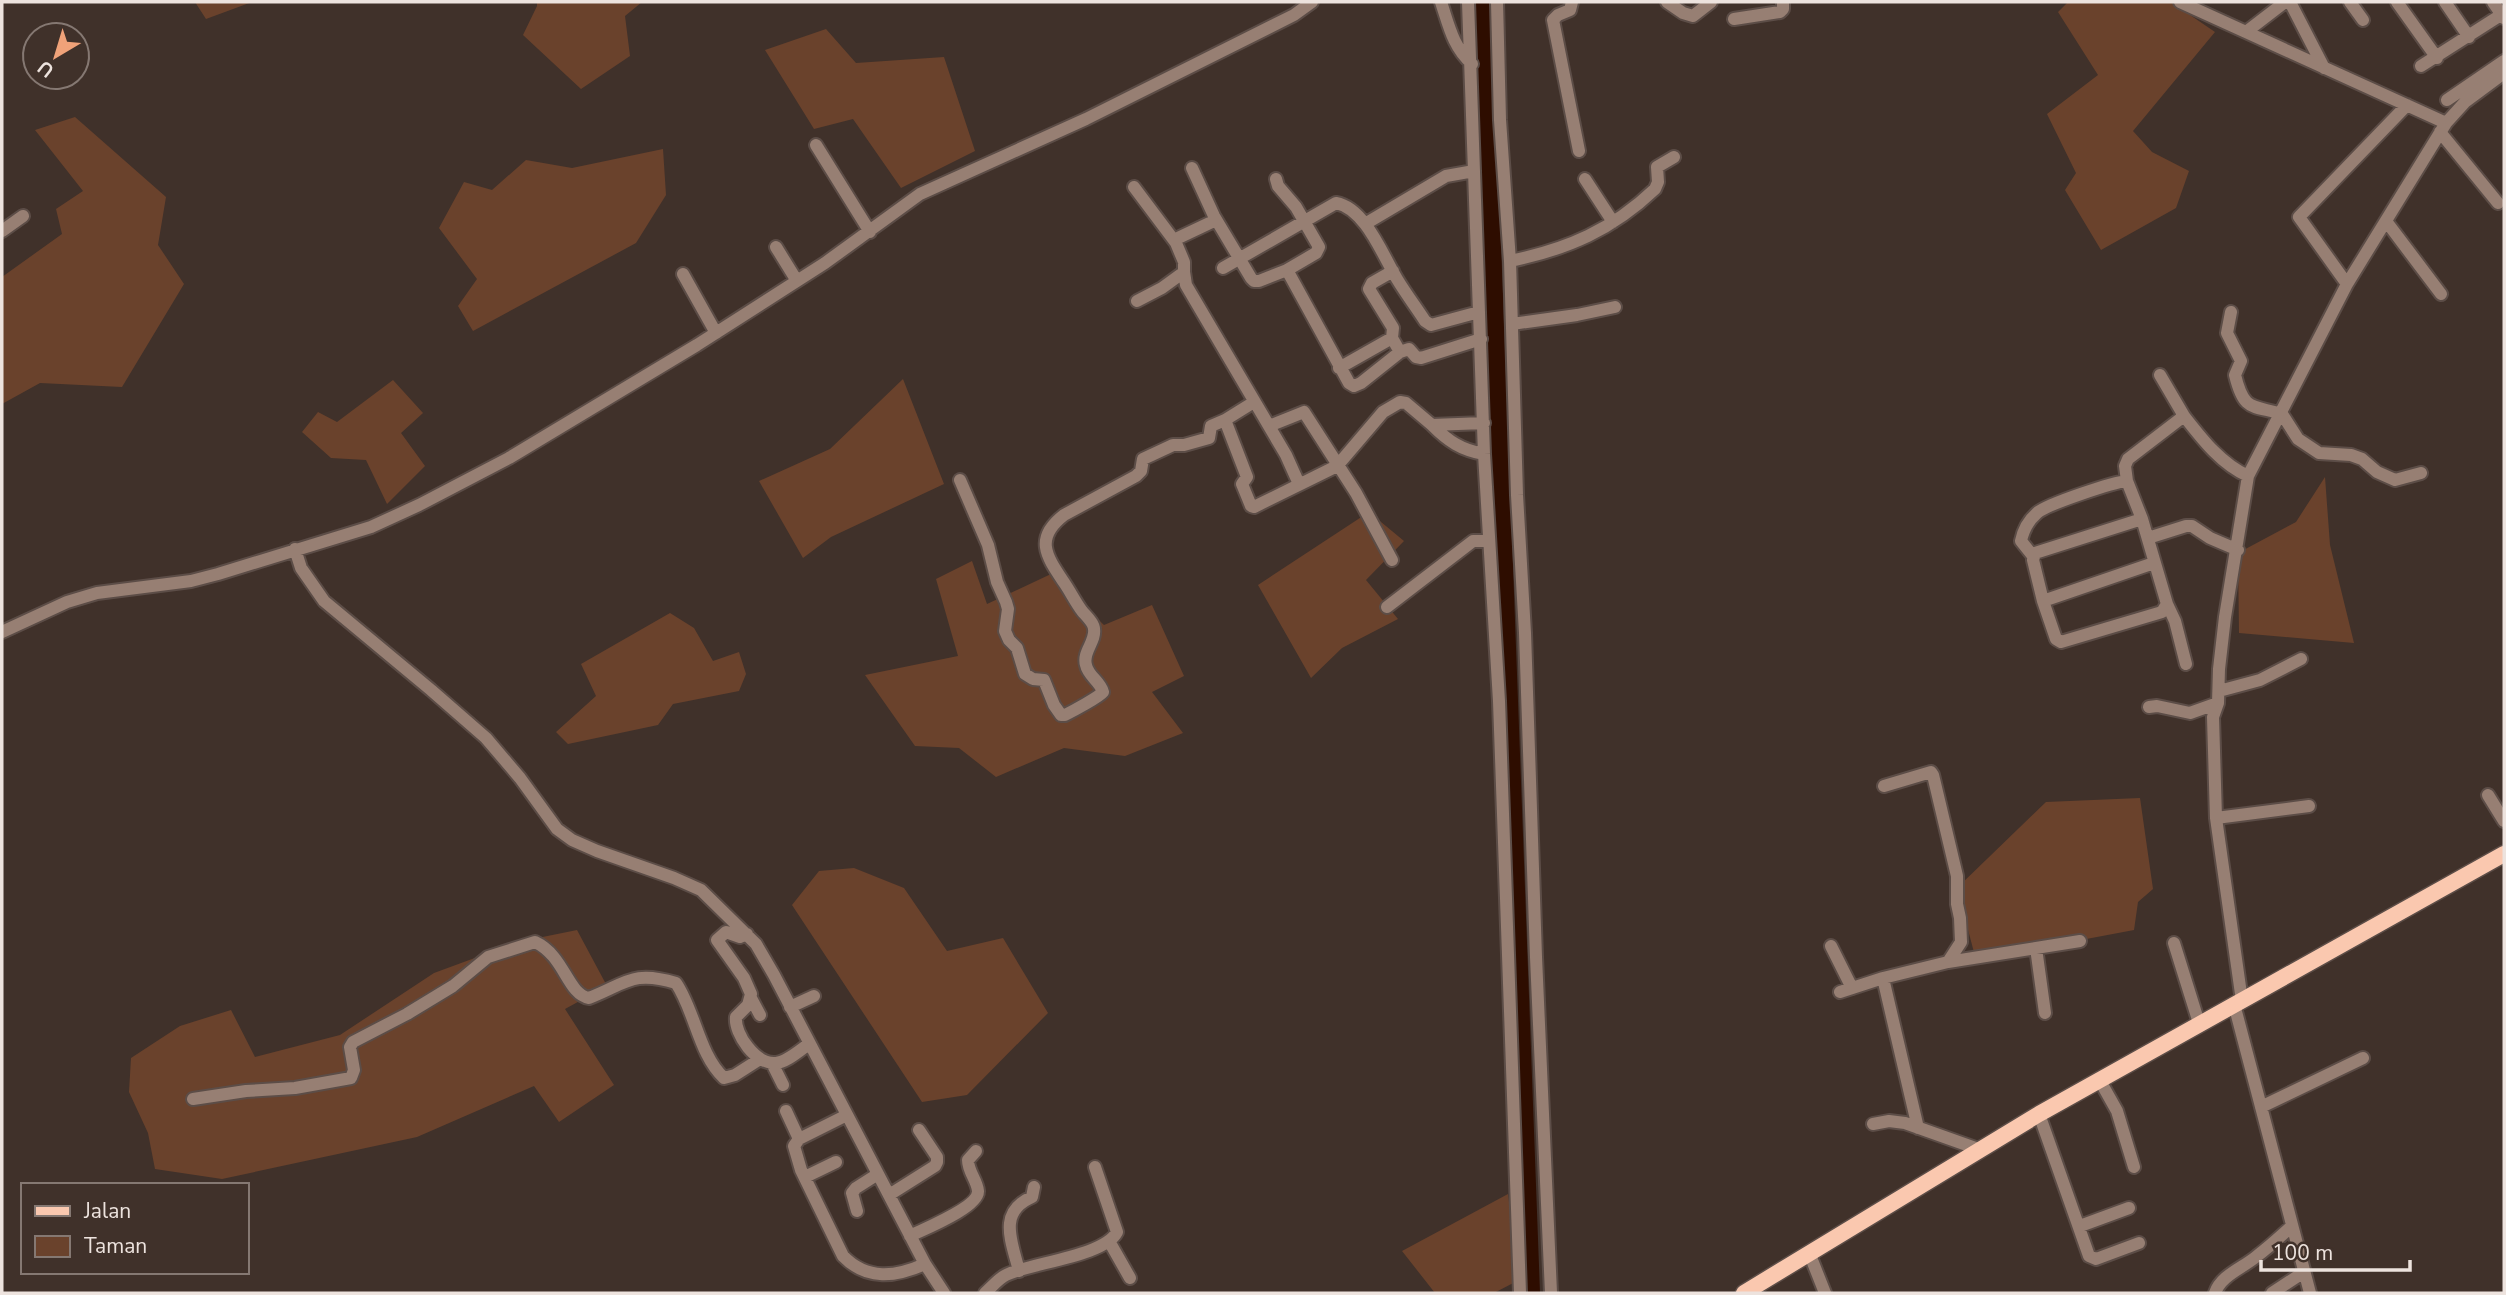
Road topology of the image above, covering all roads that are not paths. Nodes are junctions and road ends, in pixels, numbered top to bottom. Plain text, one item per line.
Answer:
1 (1312, 2) edge
2 (1441, 2) edge
3 (1468, 2) edge
4 (1497, 2) edge
5 (1572, 2) edge
6 (1667, 2) edge
7 (1711, 2) edge
8 (1783, 2) edge
9 (2180, 2) edge
10 (2288, 2) edge
11 (2350, 2) edge
12 (2396, 2) edge
13 (2445, 2) edge
14 (2493, 2) edge
15 (2503, 15) edge
16 (1734, 19) dead end
17 (2362, 20) dead end
18 (2246, 32) junction
19 (2469, 37) junction
20 (2437, 58) junction
21 (2504, 61) edge
22 (1472, 64) junction
23 (2421, 66) dead end
24 (2324, 68) junction
25 (2504, 73) edge
26 (2447, 100) dead end
27 (2407, 105) junction
28 (2443, 127) junction
29 (816, 145) dead end
30 (1580, 151) dead end
31 (1674, 158) dead end
32 (1192, 168) dead end
33 (1474, 171) junction
34 (1276, 179) dead end
35 (1585, 179) dead end
36 (1134, 187) dead end
37 (2498, 203) dead end
38 (23, 216) dead end
39 (1216, 220) junction
40 (1303, 220) junction
41 (2386, 221) junction
42 (1613, 222) junction
43 (1365, 224) junction
44 (2, 232) edge
45 (870, 232) junction
46 (1176, 243) junction
47 (776, 247) dead end
48 (1238, 259) junction
49 (1510, 261) junction
50 (1223, 268) dead end
51 (1287, 270) junction
52 (1393, 271) junction
53 (1184, 272) junction
54 (683, 274) dead end
55 (797, 281) junction
56 (2347, 284) junction
57 (2441, 294) dead end
58 (1137, 301) dead end
59 (1615, 307) dead end
60 (1479, 312) junction
61 (2231, 312) dead end
62 (1512, 324) junction
63 (716, 332) junction
64 (1392, 338) junction
65 (1481, 339) junction
66 (1400, 352) junction
67 (1339, 368) junction
68 (2160, 375) dead end
69 (1254, 402) junction
70 (2282, 414) junction
71 (2184, 416) junction
72 (1225, 420) junction
73 (1484, 423) junction
74 (1432, 425) junction
75 (1269, 426) junction
76 (1485, 454) junction
77 (1337, 466) junction
78 (2421, 473) dead end
79 (2248, 476) junction
80 (960, 480) dead end
81 (2127, 481) junction
82 (1298, 484) junction
83 (2142, 519) junction
84 (2148, 538) junction
85 (1489, 541) junction
86 (295, 549) junction
87 (2238, 550) junction
88 (2033, 556) junction
89 (1392, 560) dead end
90 (2154, 563) junction
91 (2043, 601) junction
92 (2167, 604) junction
93 (1387, 607) dead end
94 (2, 632) edge
95 (2301, 659) dead end
96 (2186, 664) dead end
97 (2218, 697) junction
98 (2149, 707) dead end
99 (1884, 786) dead end
100 (2488, 795) dead end
101 (2309, 806) dead end
102 (2216, 818) junction
103 (2504, 821) edge
104 (2504, 854) edge
105 (747, 934) junction
106 (2080, 941) dead end
107 (2174, 943) dead end
108 (1831, 946) dead end
109 (2036, 948) junction
110 (1948, 962) junction
111 (1883, 978) junction
112 (814, 996) dead end
113 (751, 998) junction
114 (2238, 1002) junction
115 (790, 1007) junction
116 (2045, 1013) dead end
117 (760, 1015) dead end
118 (2199, 1023) junction
119 (809, 1044) junction
120 (2363, 1058) dead end
121 (766, 1061) junction
122 (2099, 1079) junction
123 (783, 1085) dead end
124 (193, 1098) dead end
125 (2261, 1107) junction
126 (786, 1111) dead end
127 (2039, 1114) junction
128 (847, 1115) junction
129 (1873, 1124) dead end
130 (1918, 1128) junction
131 (919, 1130) dead end
132 (799, 1139) junction
133 (1981, 1150) junction
134 (976, 1151) dead end
135 (836, 1162) dead end
136 (1096, 1167) dead end
137 (2134, 1167) dead end
138 (878, 1174) junction
139 (805, 1177) junction
140 (1034, 1187) dead end
141 (888, 1195) junction
142 (2129, 1208) dead end
143 (857, 1211) dead end
144 (2080, 1226) junction
145 (2292, 1226) junction
146 (910, 1236) junction
147 (1109, 1241) junction
148 (2139, 1243) dead end
149 (1810, 1255) junction
150 (925, 1264) junction
151 (1019, 1271) junction
152 (2304, 1272) junction
153 (1130, 1278) dead end
154 (944, 1293) edge
155 (985, 1293) edge
156 (1520, 1293) edge
157 (1551, 1293) edge
158 (1744, 1293) edge
159 (1825, 1293) edge
160 (2215, 1293) edge
161 (2272, 1293) edge
162 (2310, 1293) edge

1 - 45 street
2 - 22 street
3 - 22 street
4 - 49 street
5 - 30 street
6 - 7 street
8 - 16 street
9 - 18 street
10 - 18 street
10 - 24 street
11 - 17 street
12 - 20 street
13 - 19 street
14 - 15 street
15 - 19 street
18 - 24 street
19 - 20 street
20 - 23 street
21 - 26 street
22 - 33 street
24 - 27 street
25 - 28 street
27 - 28 street
27 - 56 street
28 - 37 street
28 - 41 street
29 - 45 street
31 - 42 street
32 - 39 street
33 - 43 street
33 - 60 street
34 - 40 street
35 - 42 street
36 - 46 street
38 - 44 street
39 - 46 street
39 - 48 street
40 - 43 street
40 - 48 street
40 - 51 street
41 - 56 street
41 - 57 street
42 - 49 street
43 - 52 street
45 - 55 street
46 - 53 street
47 - 55 street
48 - 50 street
48 - 51 street
49 - 62 street
51 - 67 street
52 - 60 street
52 - 64 street
53 - 58 street
53 - 69 street
54 - 63 street
55 - 63 street
56 - 70 street
59 - 62 street
60 - 65 street
61 - 70 street
62 - 157 street
63 - 86 street
64 - 66 street
64 - 67 street
65 - 66 street
65 - 73 street
66 - 67 street
68 - 71 street
69 - 72 street
69 - 75 street
70 - 78 street
70 - 79 street
71 - 79 street
71 - 81 street
72 - 80 street
72 - 82 street
73 - 74 street
73 - 76 street
74 - 76 street
74 - 77 street
75 - 77 street
75 - 82 street
76 - 85 street
77 - 82 street
77 - 89 street
79 - 87 street
81 - 83 street
81 - 88 street
83 - 84 street
83 - 88 street
84 - 87 street
84 - 90 street
85 - 93 street
85 - 156 street
86 - 94 street
86 - 105 street
87 - 97 street
88 - 91 street
90 - 91 street
90 - 92 street
91 - 92 street
92 - 96 street
95 - 97 street
97 - 98 street
97 - 102 street
99 - 110 street
100 - 103 street
101 - 102 street
102 - 114 street
104 - 114 main road
105 - 113 street
105 - 115 street
106 - 109 street
107 - 118 street
108 - 111 street
109 - 110 street
109 - 116 street
110 - 111 street
111 - 130 street
112 - 115 street
113 - 117 street
113 - 121 street
114 - 118 main road
114 - 125 street
115 - 119 street
118 - 122 main road
119 - 121 street
119 - 128 street
120 - 125 street
121 - 123 street
121 - 124 street
122 - 127 main road
122 - 137 street
125 - 145 street
126 - 132 street
127 - 133 main road
127 - 144 street
128 - 132 street
128 - 138 street
129 - 130 street
130 - 133 street
131 - 141 street
132 - 139 street
133 - 149 main road
134 - 146 street
135 - 139 street
136 - 147 street
138 - 141 street
138 - 143 street
139 - 150 street
140 - 151 street
141 - 146 street
142 - 144 street
144 - 148 street
145 - 152 street
145 - 160 street
146 - 150 street
147 - 151 street
147 - 153 street
149 - 158 main road
149 - 159 street
150 - 154 street
151 - 155 street
152 - 161 street
152 - 162 street

